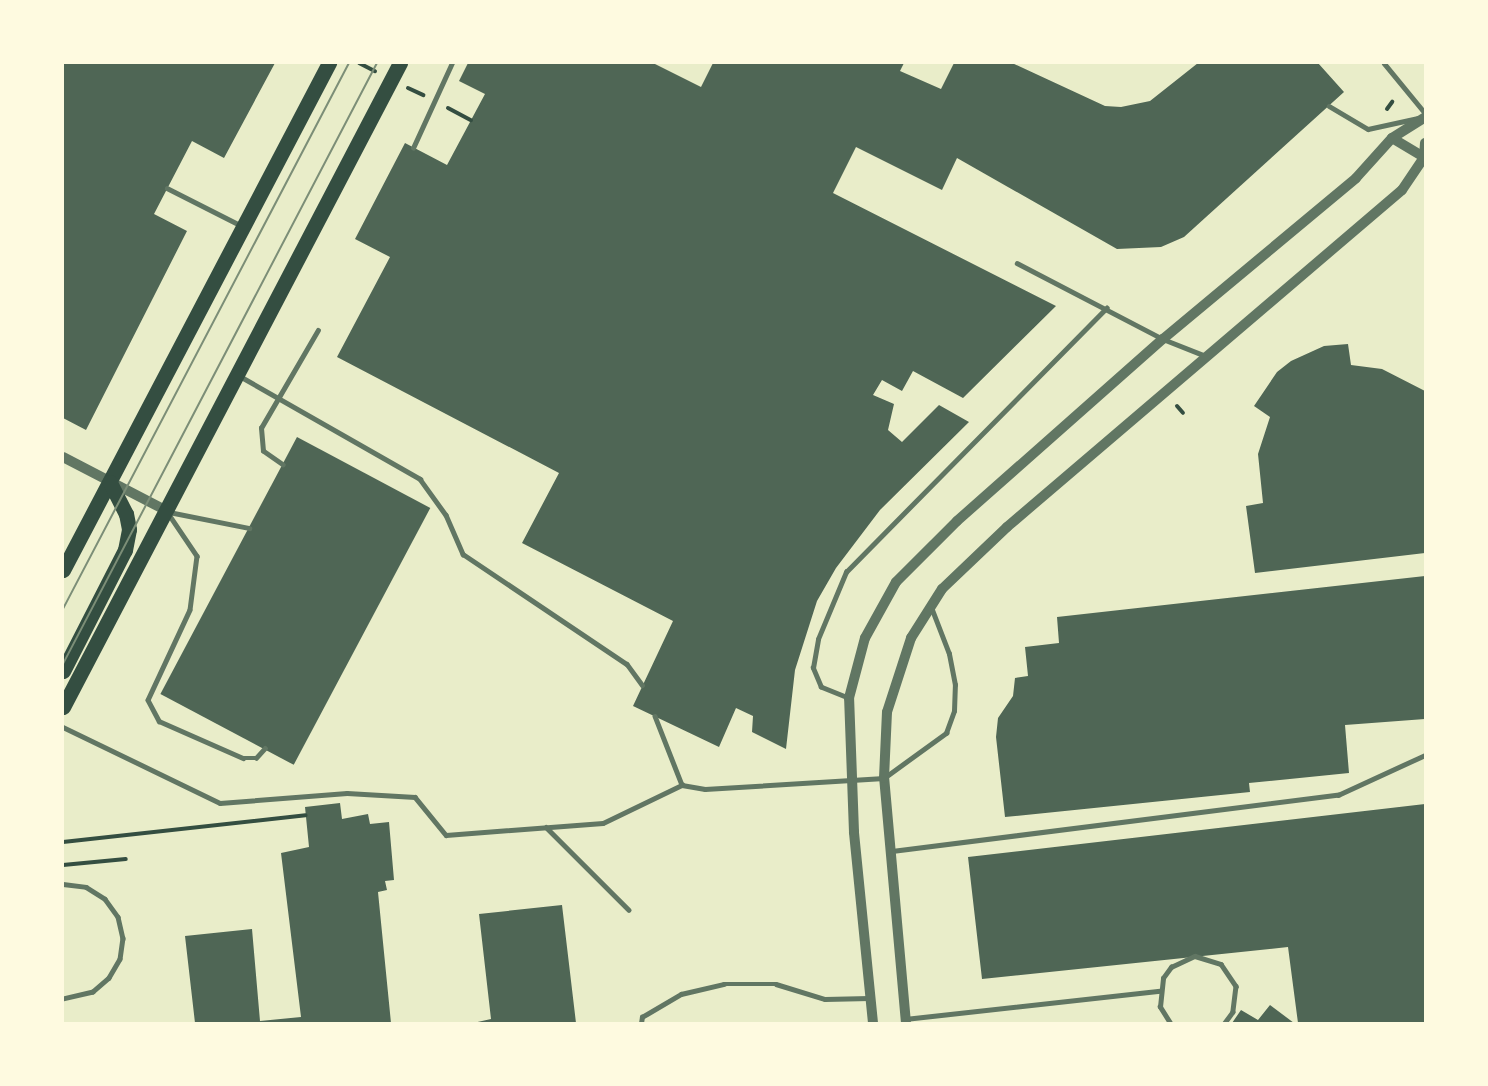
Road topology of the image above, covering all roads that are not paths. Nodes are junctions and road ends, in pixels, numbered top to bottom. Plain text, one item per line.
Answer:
1 (329, 63) edge
2 (400, 63) edge
3 (452, 63) edge
4 (1384, 63) edge
5 (1329, 106) dead end
6 (1425, 115) edge
7 (1392, 138) junction
8 (1425, 143) edge
9 (413, 148) dead end
10 (1424, 158) edge
11 (168, 188) dead end
12 (243, 226) junction
13 (1017, 263) dead end
14 (1106, 308) junction
15 (318, 330) dead end
16 (1163, 339) junction
17 (1210, 357) junction
18 (238, 375) junction
19 (278, 399) junction
20 (63, 457) edge
21 (283, 465) dead end
22 (110, 482) junction
23 (166, 511) junction
24 (249, 528) dead end
25 (63, 570) edge
26 (931, 607) junction
27 (63, 672) edge
28 (642, 685) dead end
29 (849, 698) junction
30 (63, 707) edge
31 (655, 716) dead end
32 (63, 727) edge
33 (265, 748) dead end
34 (1425, 755) edge
35 (884, 778) junction
36 (852, 779) junction
37 (682, 785) junction
38 (546, 827) junction
39 (889, 852) junction
40 (63, 884) edge
41 (629, 910) dead end
42 (1159, 991) junction
43 (870, 998) junction
44 (63, 999) edge
45 (905, 1021) edge
46 (640, 1023) edge
47 (873, 1023) edge
48 (1170, 1023) edge
49 (1225, 1023) edge

1 - 12 main road
2 - 18 main road
3 - 9 lane
4 - 6 lane
5 - 6 lane
6 - 7 street
7 - 10 street
7 - 16 street
8 - 10 street
10 - 17 street
11 - 12 lane
12 - 22 main road
13 - 14 lane
14 - 16 lane
14 - 29 lane
15 - 19 lane
16 - 17 lane
16 - 29 street
17 - 26 street
18 - 19 lane
18 - 23 main road
19 - 21 lane
19 - 28 lane
20 - 22 street
22 - 23 street
22 - 25 main road
22 - 27 main road
23 - 24 lane
23 - 30 main road
23 - 33 lane
26 - 35 street
26 - 35 lane
29 - 36 street
31 - 37 lane
32 - 38 lane
34 - 39 lane
35 - 36 lane
35 - 39 street
36 - 37 lane
36 - 43 street
37 - 38 lane
38 - 41 lane
39 - 45 street
40 - 44 lane
42 - 45 lane
42 - 48 lane
42 - 49 lane
43 - 46 lane
43 - 47 street

